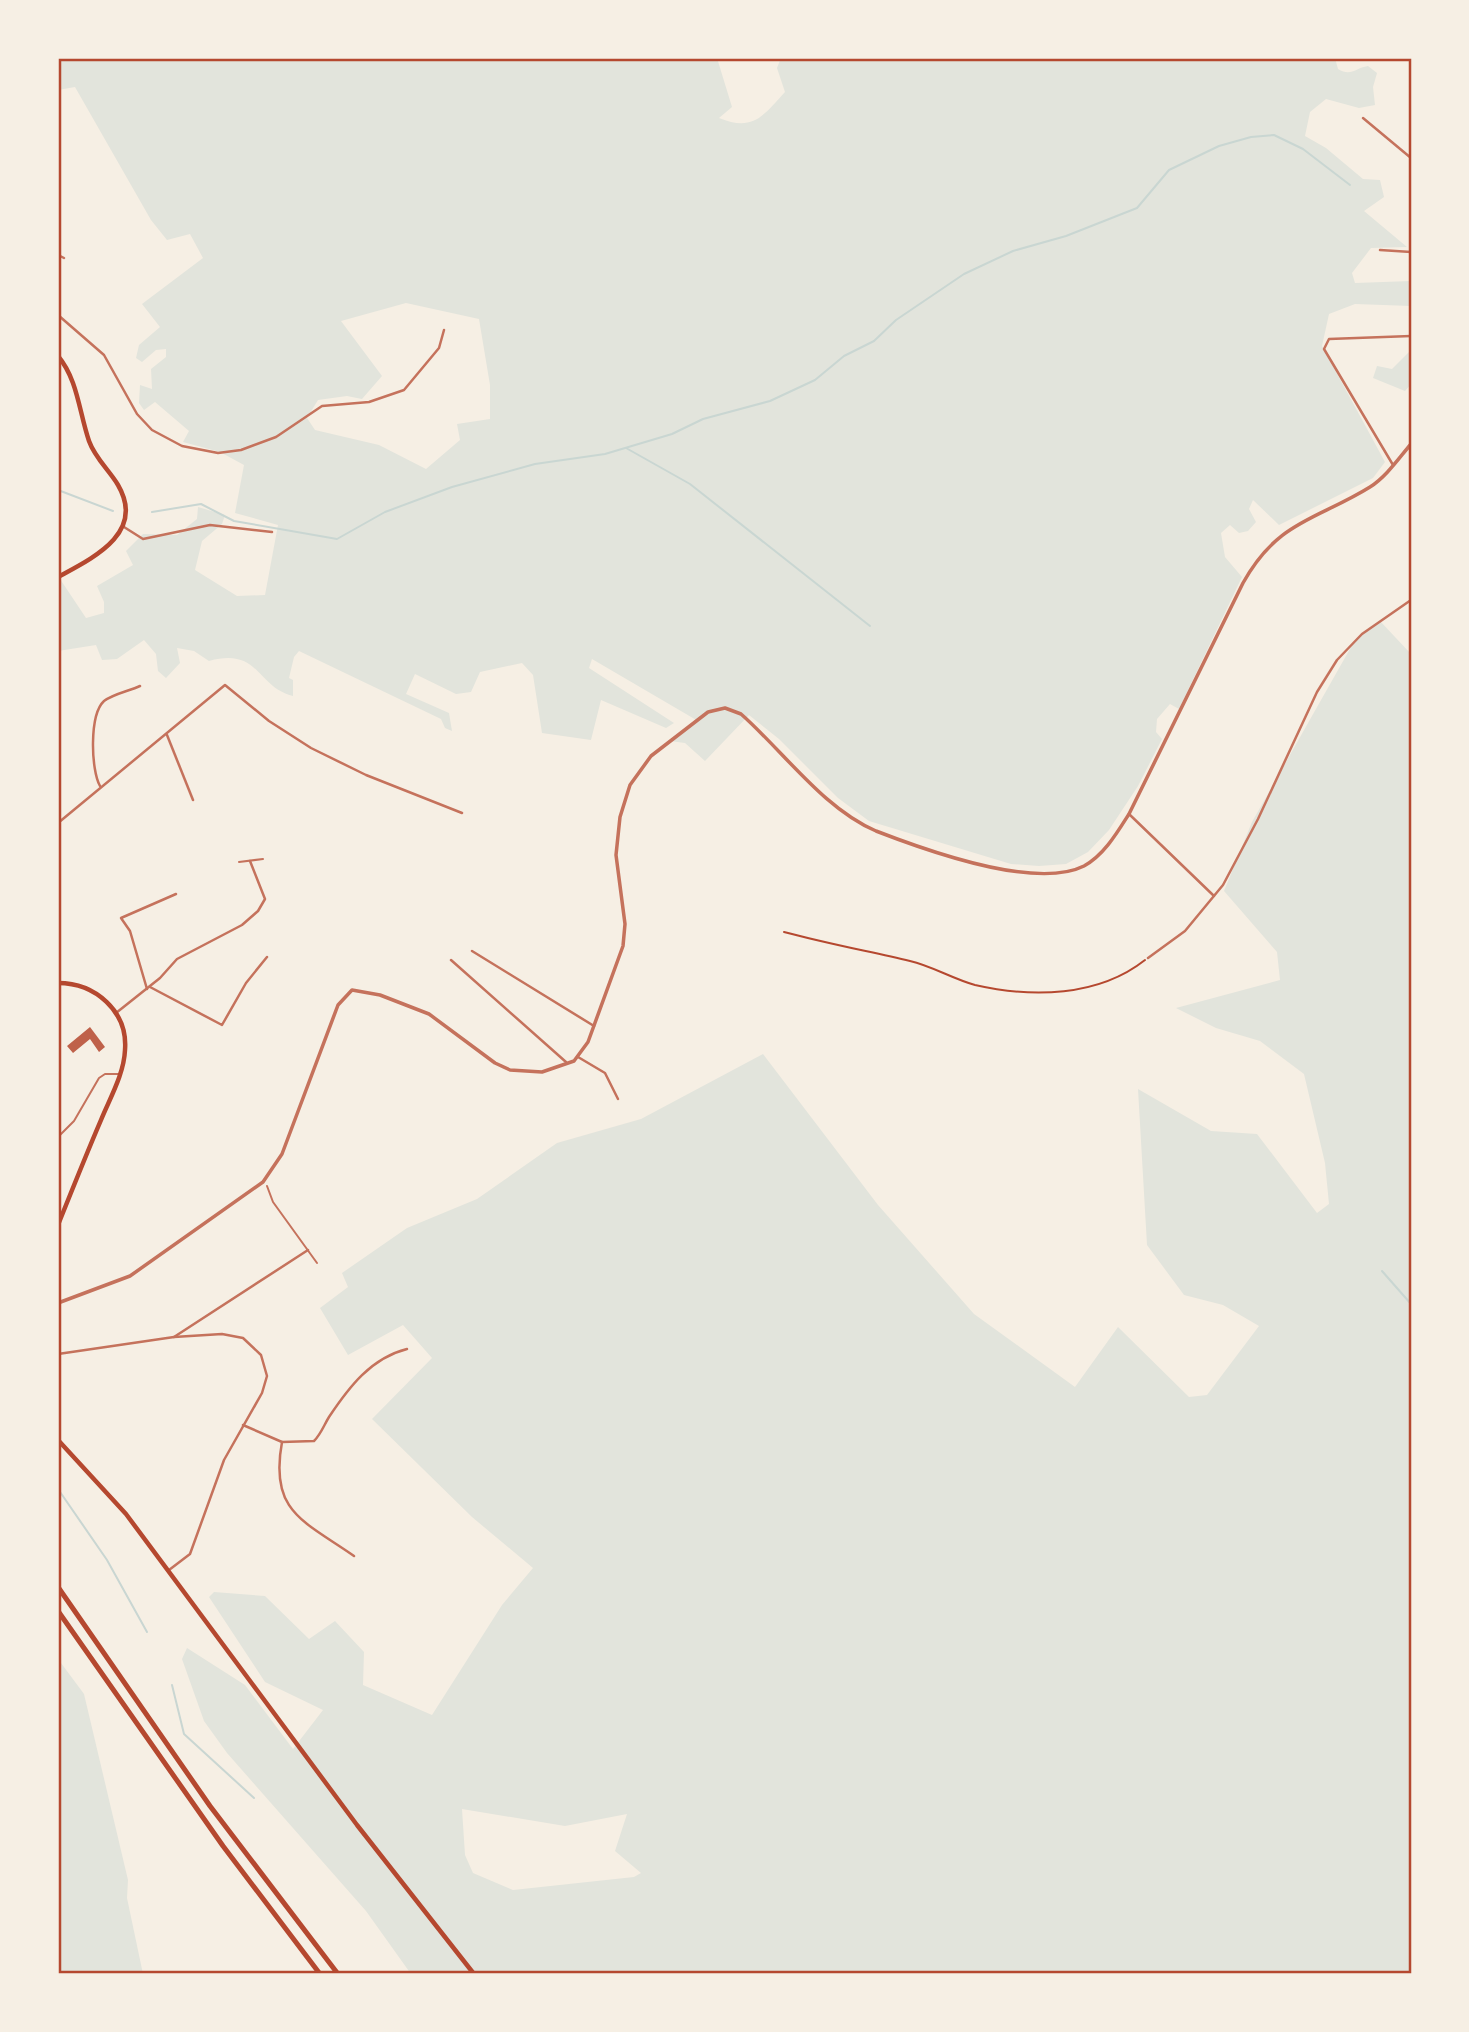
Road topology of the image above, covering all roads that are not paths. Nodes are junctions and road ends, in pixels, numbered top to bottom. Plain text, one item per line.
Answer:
1 (1363, 118) dead end
2 (1411, 158) edge
3 (59, 162) edge
4 (58, 167) edge
5 (1380, 250) dead end
6 (1411, 252) edge
7 (58, 255) edge
8 (64, 258) dead end
9 (58, 315) edge
10 (444, 330) dead end
11 (1411, 336) edge
12 (58, 356) edge
13 (1411, 444) edge
14 (1392, 465) junction
15 (124, 527) junction
16 (272, 533) dead end
17 (58, 577) edge
18 (1411, 600) edge
19 (140, 686) dead end
20 (167, 735) junction
21 (100, 786) junction
22 (193, 800) dead end
23 (461, 813) dead end
24 (1129, 814) junction
25 (58, 823) edge
26 (263, 859) dead end
27 (250, 861) junction
28 (239, 862) dead end
29 (176, 894) dead end
30 (1214, 897) junction
31 (472, 951) dead end
32 (267, 957) dead end
33 (1148, 958) road end
34 (451, 960) dead end
35 (58, 982) edge
36 (148, 988) junction
37 (116, 1013) junction
38 (594, 1026) junction
39 (578, 1057) junction
40 (568, 1064) junction
41 (120, 1074) junction
42 (618, 1099) dead end
43 (60, 1135) dead end
44 (267, 1186) dead end
45 (58, 1224) edge
46 (308, 1250) junction
47 (317, 1263) dead end
48 (58, 1303) edge
49 (174, 1337) junction
50 (407, 1349) dead end
51 (58, 1354) edge
52 (242, 1424) junction
53 (58, 1440) edge
54 (282, 1442) junction
55 (354, 1556) dead end
56 (168, 1570) junction
57 (58, 1587) edge
58 (58, 1611) edge
59 (320, 1974) edge
60 (338, 1974) edge
61 (474, 1974) edge

1 - 2 street
3 - 4 street
5 - 6 street
7 - 8 street
9 - 10 street
11 - 14 street
12 - 15 main road
13 - 14 street
14 - 24 street
15 - 16 street
15 - 17 main road
18 - 30 street
19 - 21 street
20 - 21 street
20 - 22 street
20 - 23 street
21 - 25 street
24 - 30 street
24 - 38 street
26 - 27 lane
27 - 28 lane
27 - 36 street
29 - 36 street
30 - 33 street
31 - 38 street
32 - 36 street
34 - 40 street
35 - 37 main road
36 - 37 street
37 - 41 main road
38 - 39 street
39 - 40 street
39 - 42 street
40 - 48 street
41 - 43 lane
41 - 45 main road
44 - 46 lane
46 - 47 lane
46 - 49 street
49 - 51 street
49 - 52 street
50 - 54 street
52 - 54 street
52 - 56 street
53 - 56 main road
54 - 55 street
56 - 61 main road
57 - 60 highway
58 - 59 highway

